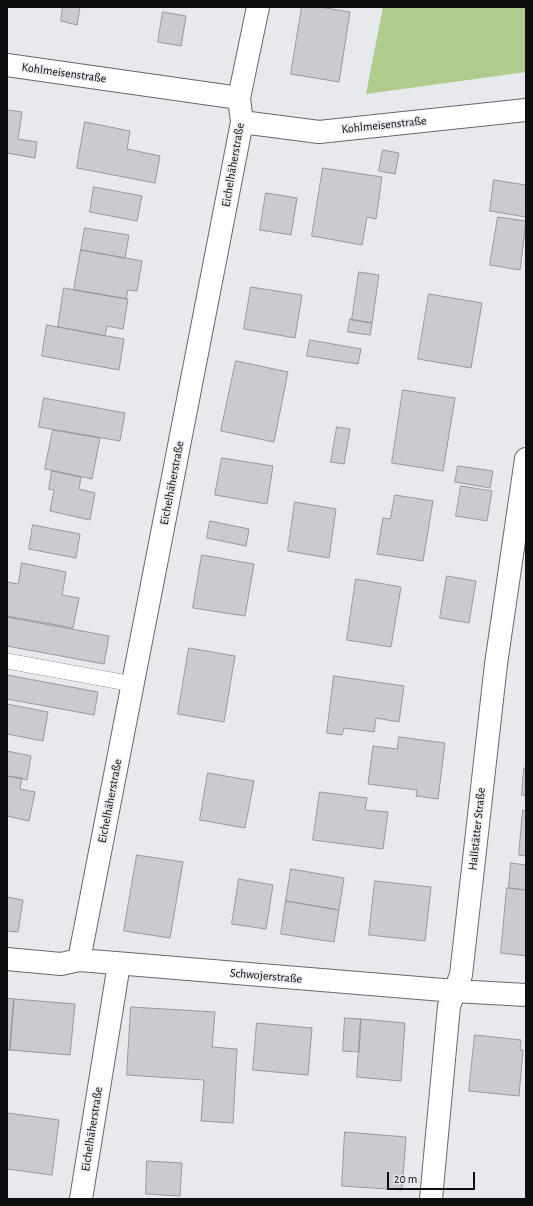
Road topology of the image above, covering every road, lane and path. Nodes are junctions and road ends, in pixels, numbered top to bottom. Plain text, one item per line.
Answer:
1 (258, 7) edge
2 (7, 65) edge
3 (239, 98) junction
4 (526, 110) edge
5 (242, 122) junction
6 (526, 459) edge
7 (7, 661) edge
8 (133, 684) junction
9 (7, 959) edge
10 (79, 960) junction
11 (119, 964) junction
12 (455, 991) junction
13 (526, 995) edge
14 (81, 1199) edge
15 (431, 1199) edge

1 - 3 street, Eichelhäherstraße
2 - 3 street, Kohlmeisenstraße
3 - 5 street, Eichelhäherstraße
4 - 5 street, Kohlmeisenstraße
5 - 8 street, Eichelhäherstraße
6 - 12 street, Hallstätter Straße
7 - 8 lane
8 - 10 street, Eichelhäherstraße
9 - 10 street, Schwojerstraße
10 - 11 street, Schwojerstraße
11 - 12 street, Schwojerstraße
11 - 14 street, Eichelhäherstraße
12 - 13 street, Schwojerstraße
12 - 15 street, Hallstätter Straße

